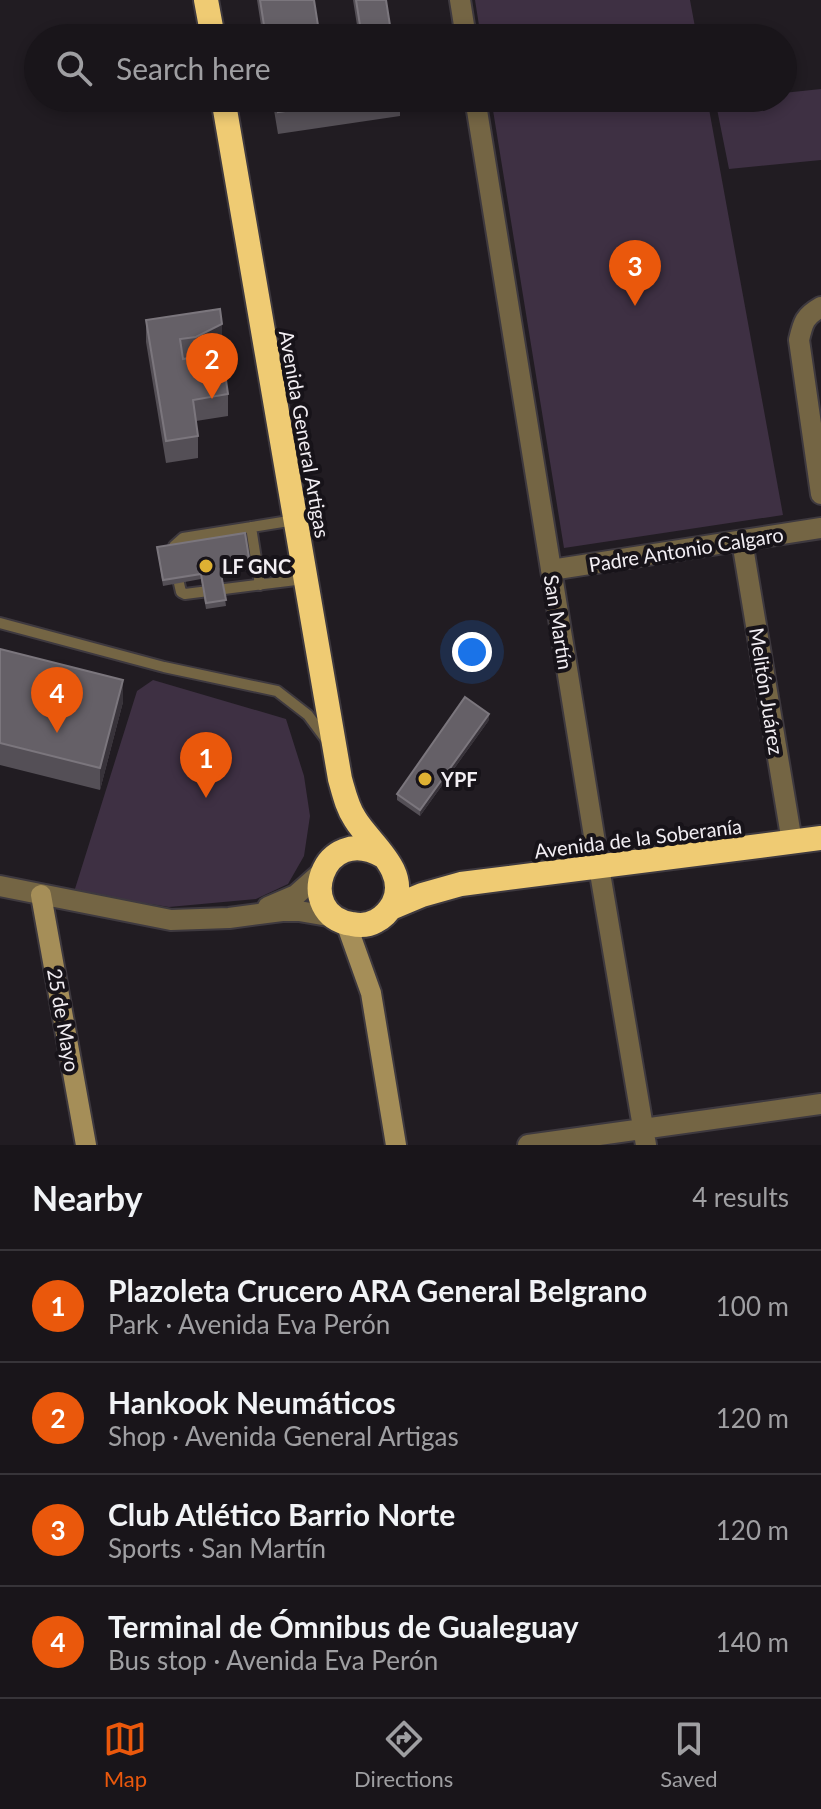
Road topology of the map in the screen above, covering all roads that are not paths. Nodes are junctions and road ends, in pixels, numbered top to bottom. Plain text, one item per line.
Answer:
1 (206, 0) edge
2 (460, 0) edge
3 (210, 24) edge
4 (464, 24) edge
5 (225, 112) edge
6 (477, 112) edge
7 (821, 307) edge
8 (821, 494) edge
9 (295, 520) junction
10 (251, 527) junction
11 (821, 528) edge
12 (742, 541) junction
13 (551, 570) junction
14 (305, 578) junction
15 (260, 585) junction
16 (0, 623) edge
17 (335, 752) junction
18 (340, 779) junction
19 (821, 839) edge
20 (792, 842) junction
21 (387, 861) junction
22 (326, 866) junction
23 (599, 867) junction
24 (461, 884) junction
25 (0, 886) edge
26 (41, 895) junction
27 (391, 908) junction
28 (229, 918) junction
29 (340, 920) junction
30 (821, 1104) edge
31 (645, 1136) edge
32 (86, 1145) edge
33 (396, 1145) edge
34 (528, 1145) edge

1 - 3 highway
2 - 4 street
5 - 9 highway, Avenida General Artigas
6 - 13 street, San Martín
7 - 8 street
9 - 10 lane
9 - 14 highway, Avenida General Artigas
10 - 15 lane
10 - 15 lane
11 - 12 street, Padre Antonio Calgaro
12 - 13 street, Padre Antonio Calgaro
12 - 20 street, Melitón Juárez
13 - 23 street, San Martín
14 - 15 lane
14 - 17 highway, Avenida General Artigas
16 - 17 lane
17 - 18 highway, Avenida General Artigas
18 - 21 highway, Avenida General Artigas
18 - 22 highway, Avenida General Artigas
19 - 20 highway, Avenida de la Soberanía
20 - 23 highway, Avenida de la Soberanía
21 - 22 highway
21 - 24 highway, Avenida de la Soberanía
21 - 27 highway
22 - 28 street
22 - 29 highway
23 - 24 highway, Avenida de la Soberanía
23 - 31 street, San Martín
24 - 27 highway, Avenida de la Soberanía
25 - 26 street
26 - 28 street
26 - 32 street, 25 de Mayo
27 - 29 highway
28 - 29 street
29 - 33 street
30 - 31 street
31 - 34 street

